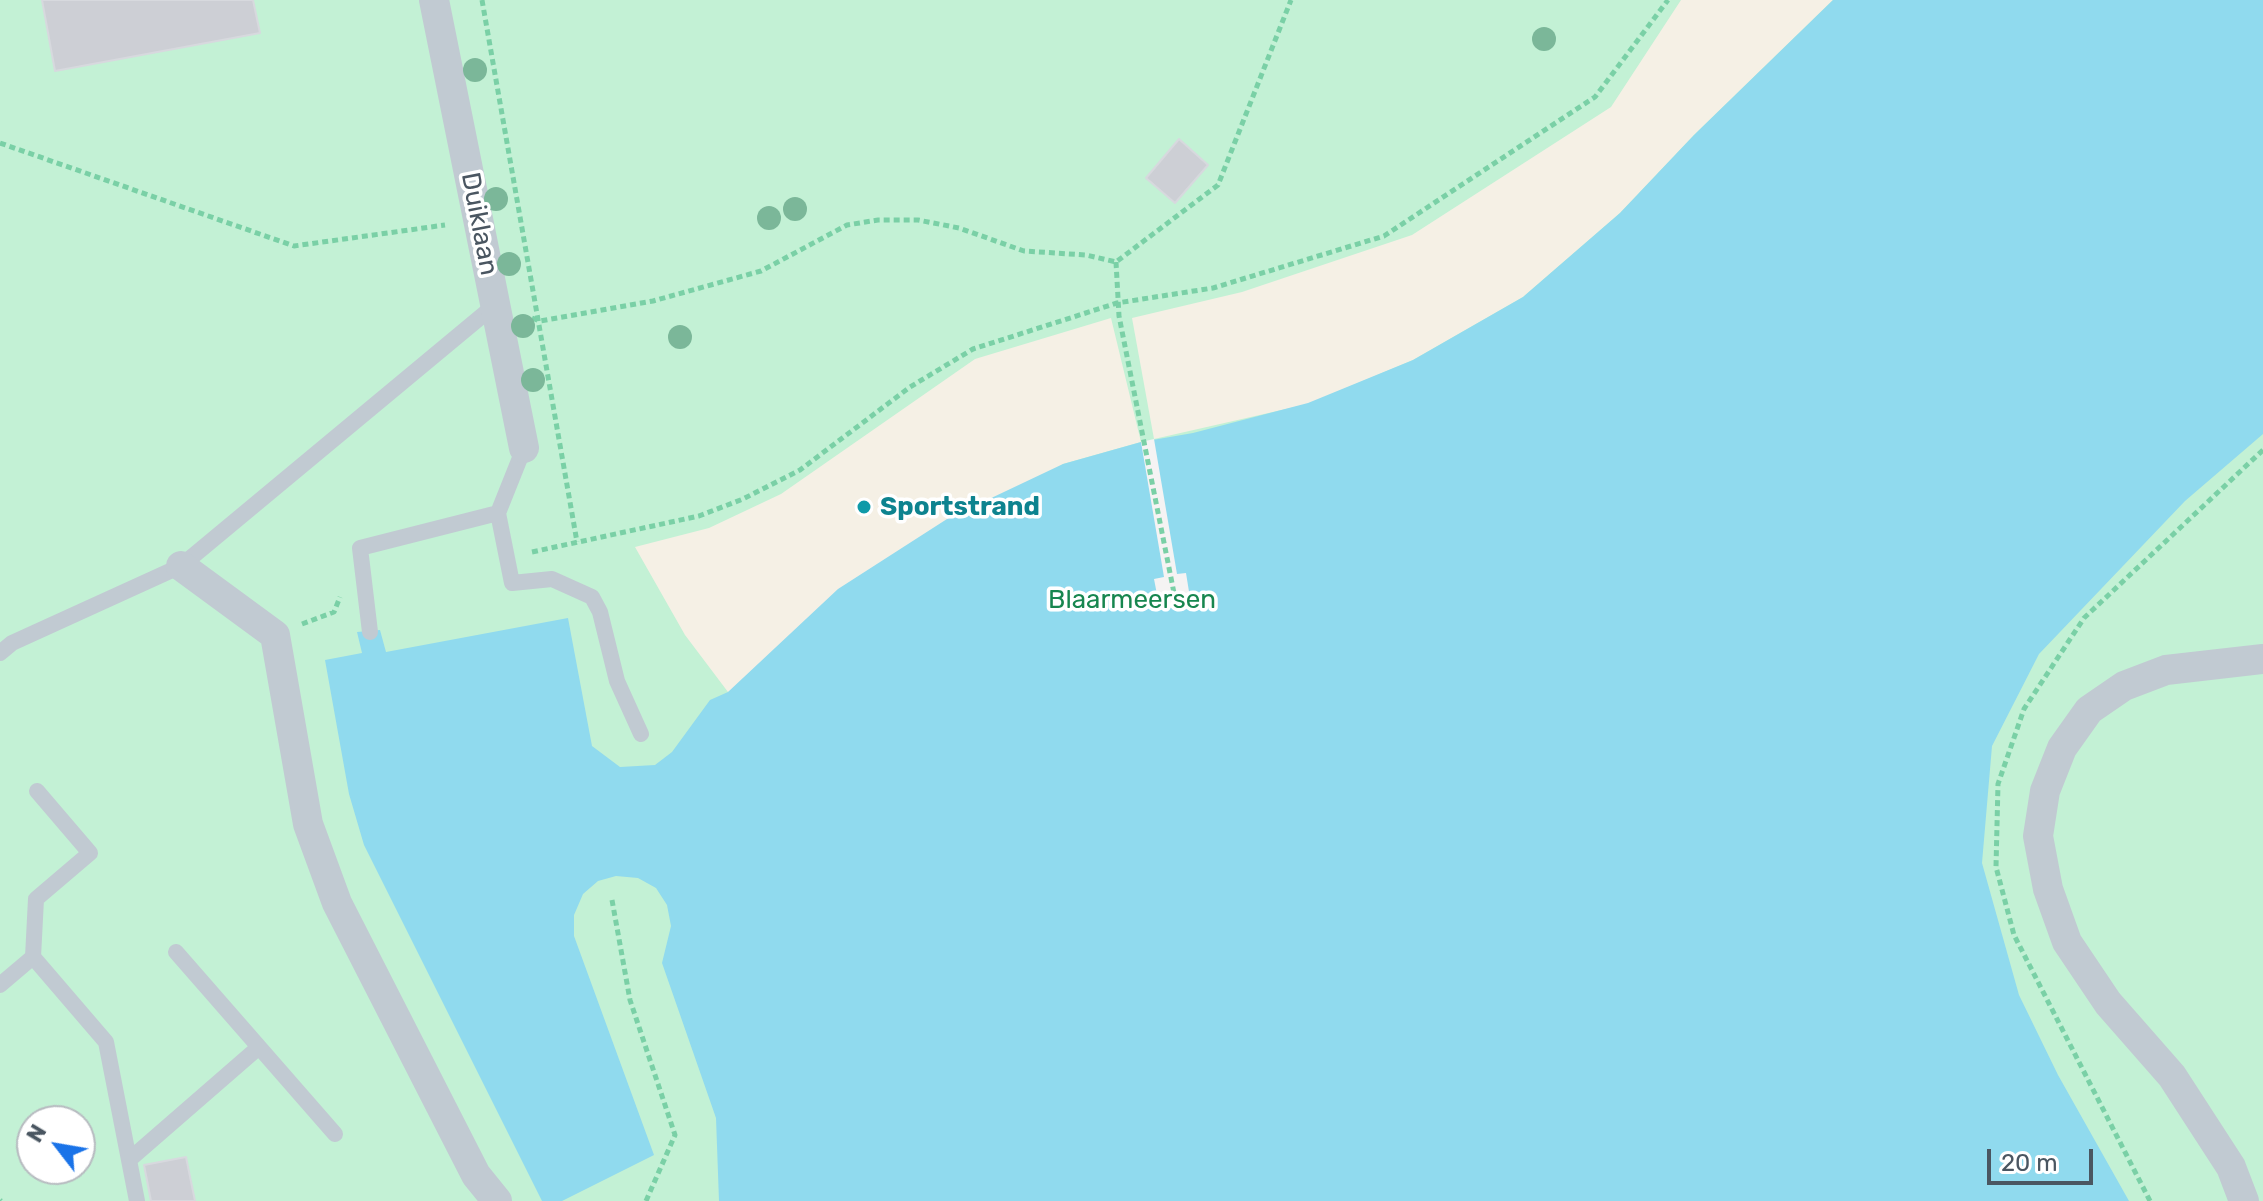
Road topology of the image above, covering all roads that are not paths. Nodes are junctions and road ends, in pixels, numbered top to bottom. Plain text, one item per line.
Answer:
1 (434, 0) edge
2 (495, 305) junction
3 (524, 448) joint
4 (498, 513) junction
5 (181, 566) junction
6 (370, 632) dead end
7 (0, 653) edge
8 (2263, 659) edge
9 (641, 734) dead end
10 (37, 791) dead end
11 (176, 952) dead end
12 (33, 957) junction
13 (0, 985) edge
14 (259, 1047) junction
15 (335, 1134) dead end
16 (129, 1160) junction
17 (137, 1201) edge
18 (497, 1201) edge
19 (2244, 1201) edge

1 - 2 street, Duiklaan
2 - 3 street, Duiklaan
2 - 5 lane
3 - 4 lane
4 - 6 lane
4 - 9 lane
5 - 7 lane
5 - 18 street
8 - 19 street
10 - 12 lane
11 - 14 lane
12 - 13 lane
12 - 16 lane
14 - 15 lane
14 - 16 lane
16 - 17 lane

